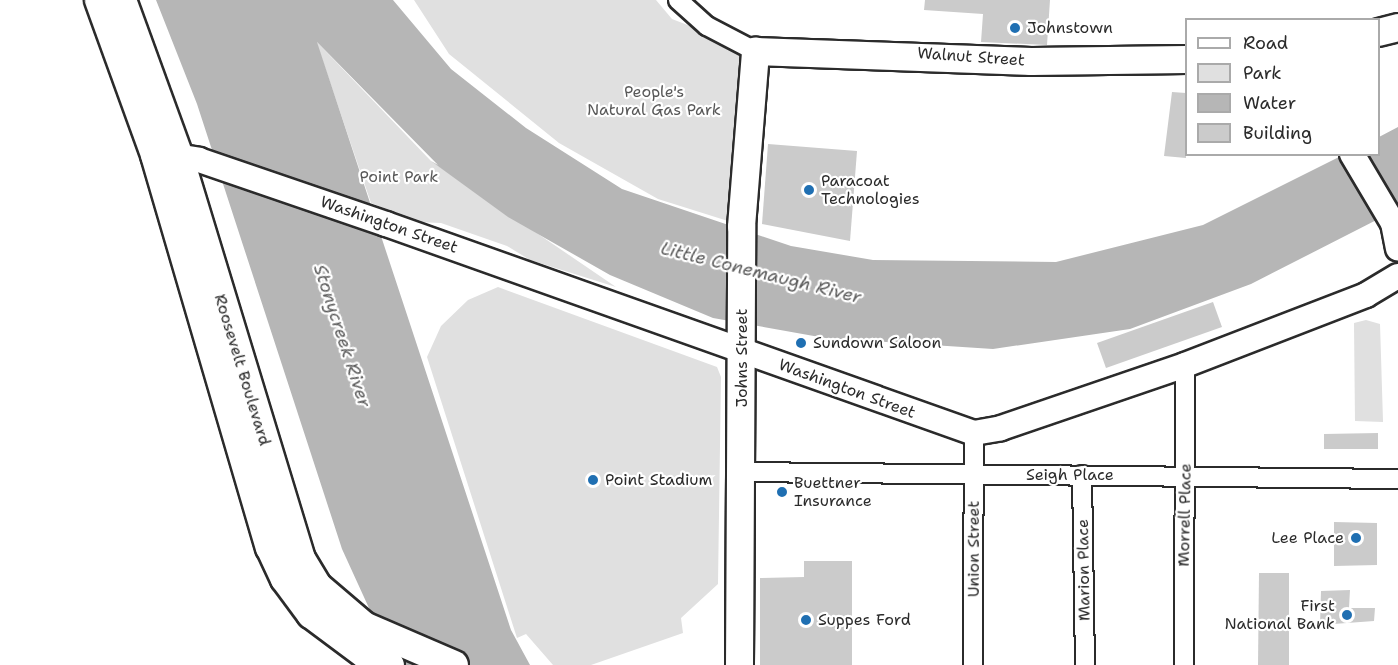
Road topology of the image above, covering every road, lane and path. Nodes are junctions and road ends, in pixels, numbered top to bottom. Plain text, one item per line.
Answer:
1 (99, 0) edge
2 (122, 0) edge
3 (678, 0) edge
4 (1398, 27) edge
5 (1380, 32) edge
6 (756, 51) junction
7 (1185, 59) edge
8 (178, 156) junction
9 (1353, 156) edge
10 (1398, 249) edge
11 (1398, 276) edge
12 (742, 339) junction
13 (1185, 365) junction
14 (974, 433) junction
15 (741, 471) junction
16 (974, 475) junction
17 (1082, 475) junction
18 (1186, 475) junction
19 (1398, 479) edge
20 (378, 660) edge
21 (454, 665) edge
22 (739, 665) edge
23 (973, 665) edge
24 (1085, 665) edge
25 (1184, 665) edge

1 - 8 highway, Roosevelt Boulevard
2 - 8 highway, Roosevelt Boulevard
3 - 6 street
4 - 5 main road
6 - 7 main road, Walnut Street
6 - 12 main road, Johns Street
8 - 12 main road, Washington Street
8 - 20 highway, Roosevelt Boulevard
8 - 21 highway, Roosevelt Boulevard
9 - 10 main road
11 - 13 main road
12 - 14 main road, Washington Street
12 - 15 main road, Johns Street
13 - 14 main road
13 - 18 street, Morrell Place
14 - 16 street, Union Street
15 - 16 street, Seigh Place
15 - 22 main road, Johns Street
16 - 17 street, Seigh Place
16 - 23 street, Union Street
17 - 18 street, Seigh Place
17 - 24 street, Marion Place
18 - 19 street, Seigh Place
18 - 25 street, Morrell Place

